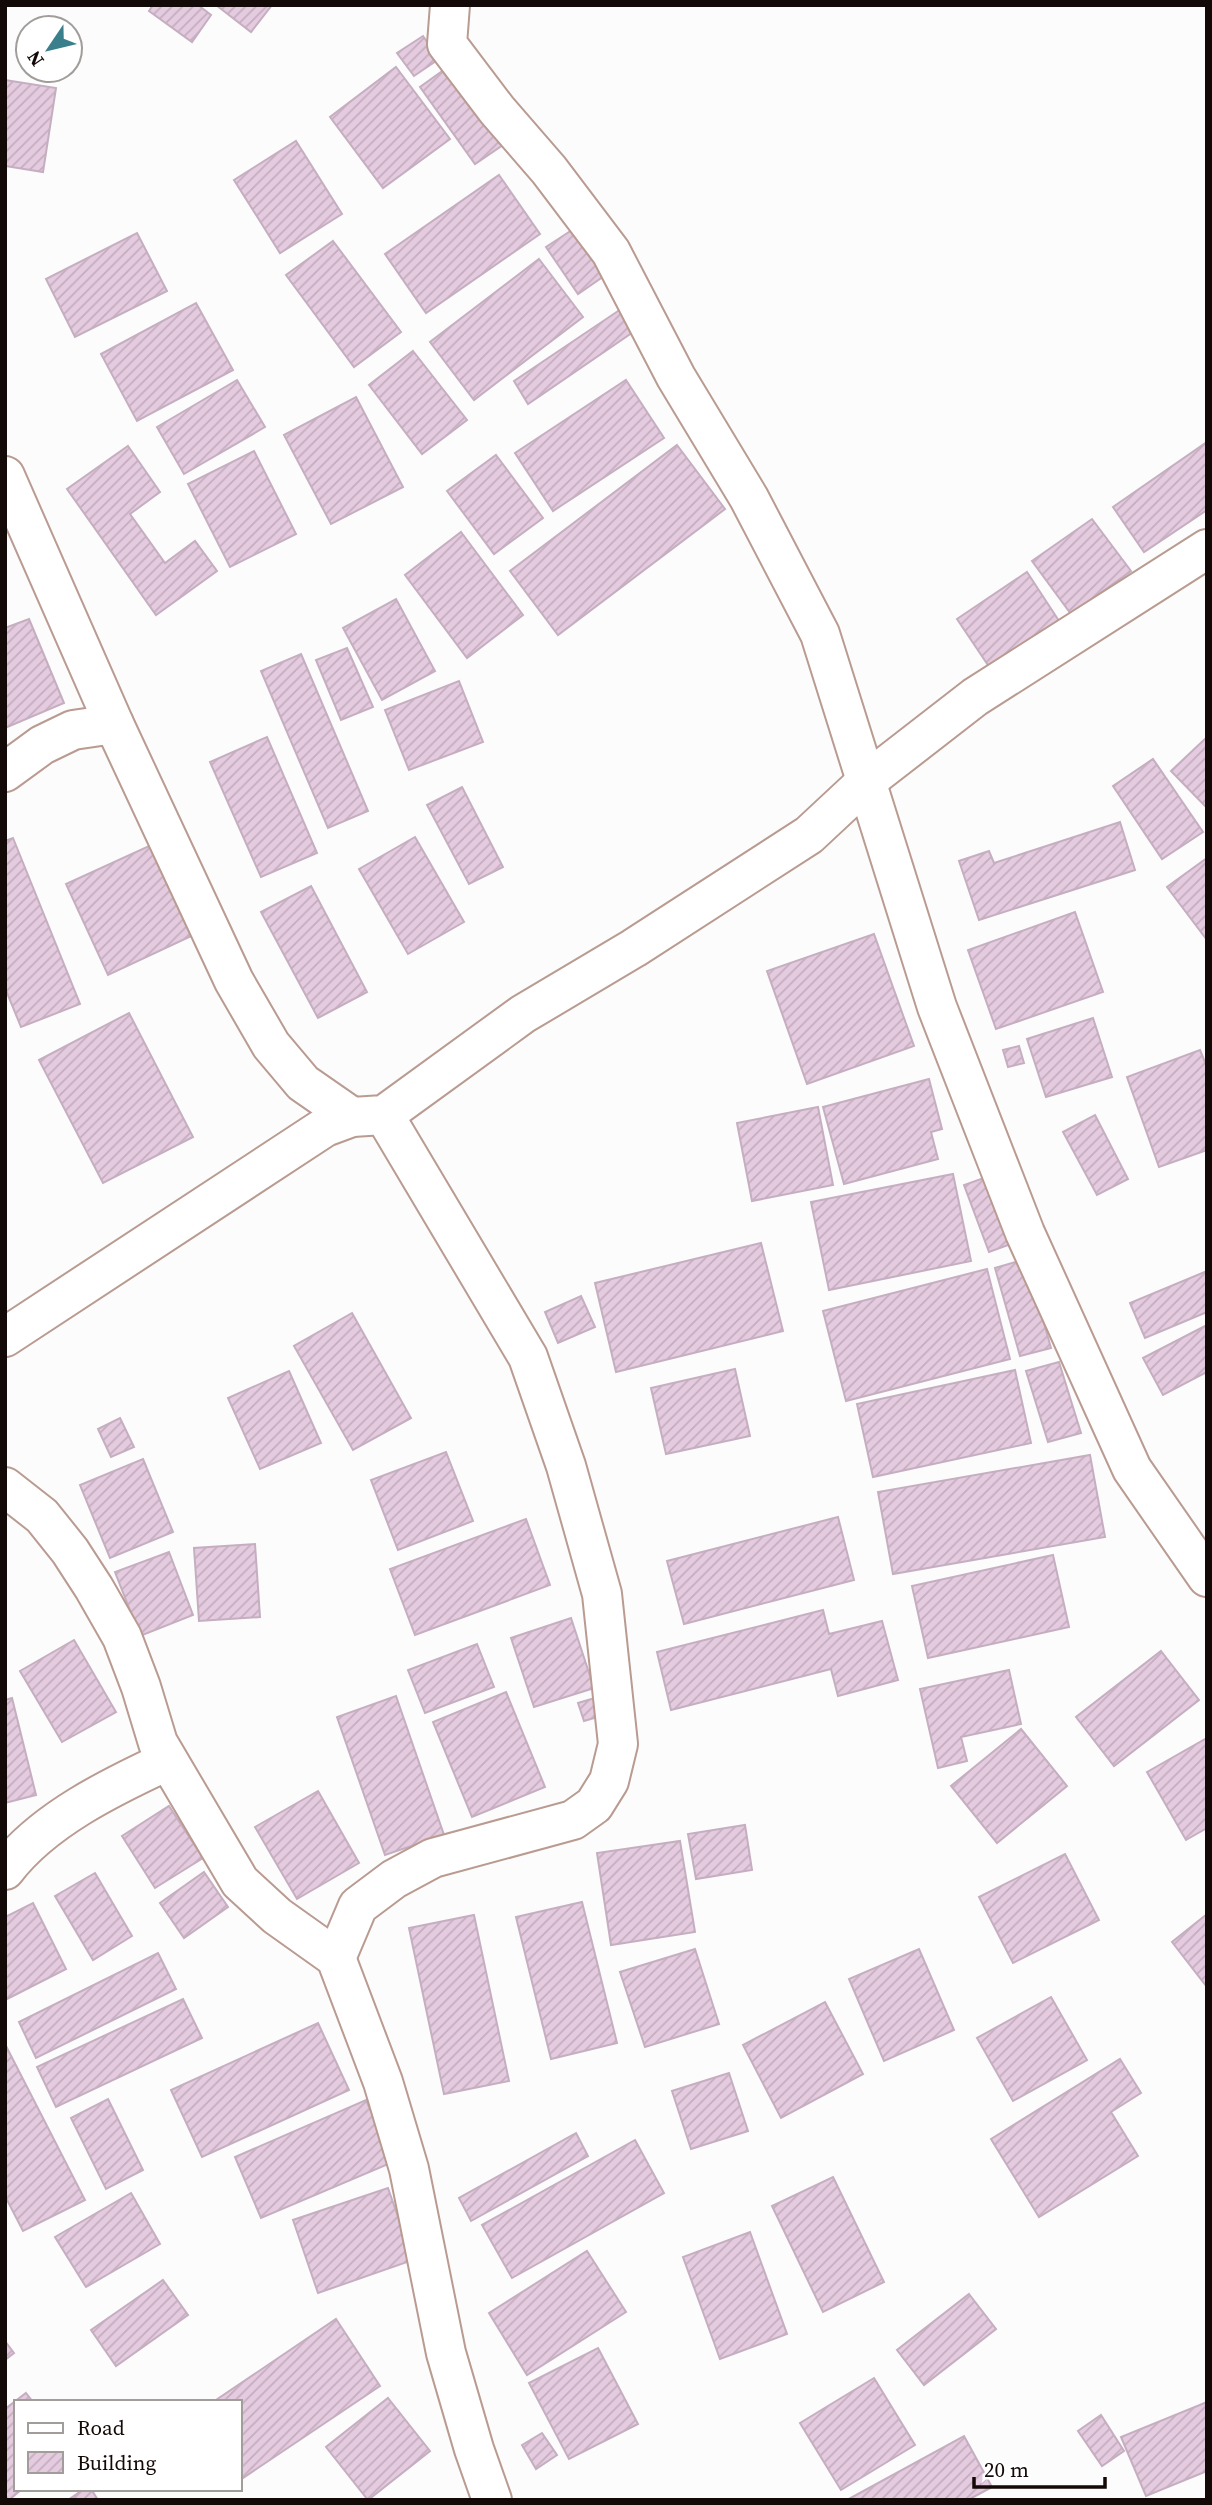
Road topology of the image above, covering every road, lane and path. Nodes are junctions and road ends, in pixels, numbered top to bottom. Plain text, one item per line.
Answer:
1 (450, 5) edge
2 (5, 476) edge
3 (1207, 549) edge
4 (114, 724) junction
5 (5, 772) edge
6 (868, 780) junction
7 (368, 1116) junction
8 (5, 1337) edge
9 (5, 1487) edge
10 (1207, 1577) edge
11 (167, 1761) junction
12 (5, 1870) edge
13 (336, 1958) junction
14 (492, 2500) edge

1 - 6 street
2 - 4 street
3 - 6 street
4 - 5 street
4 - 7 street
6 - 7 street
6 - 10 street
7 - 8 street
7 - 13 street
9 - 11 street
11 - 12 street
11 - 13 street
13 - 14 street

